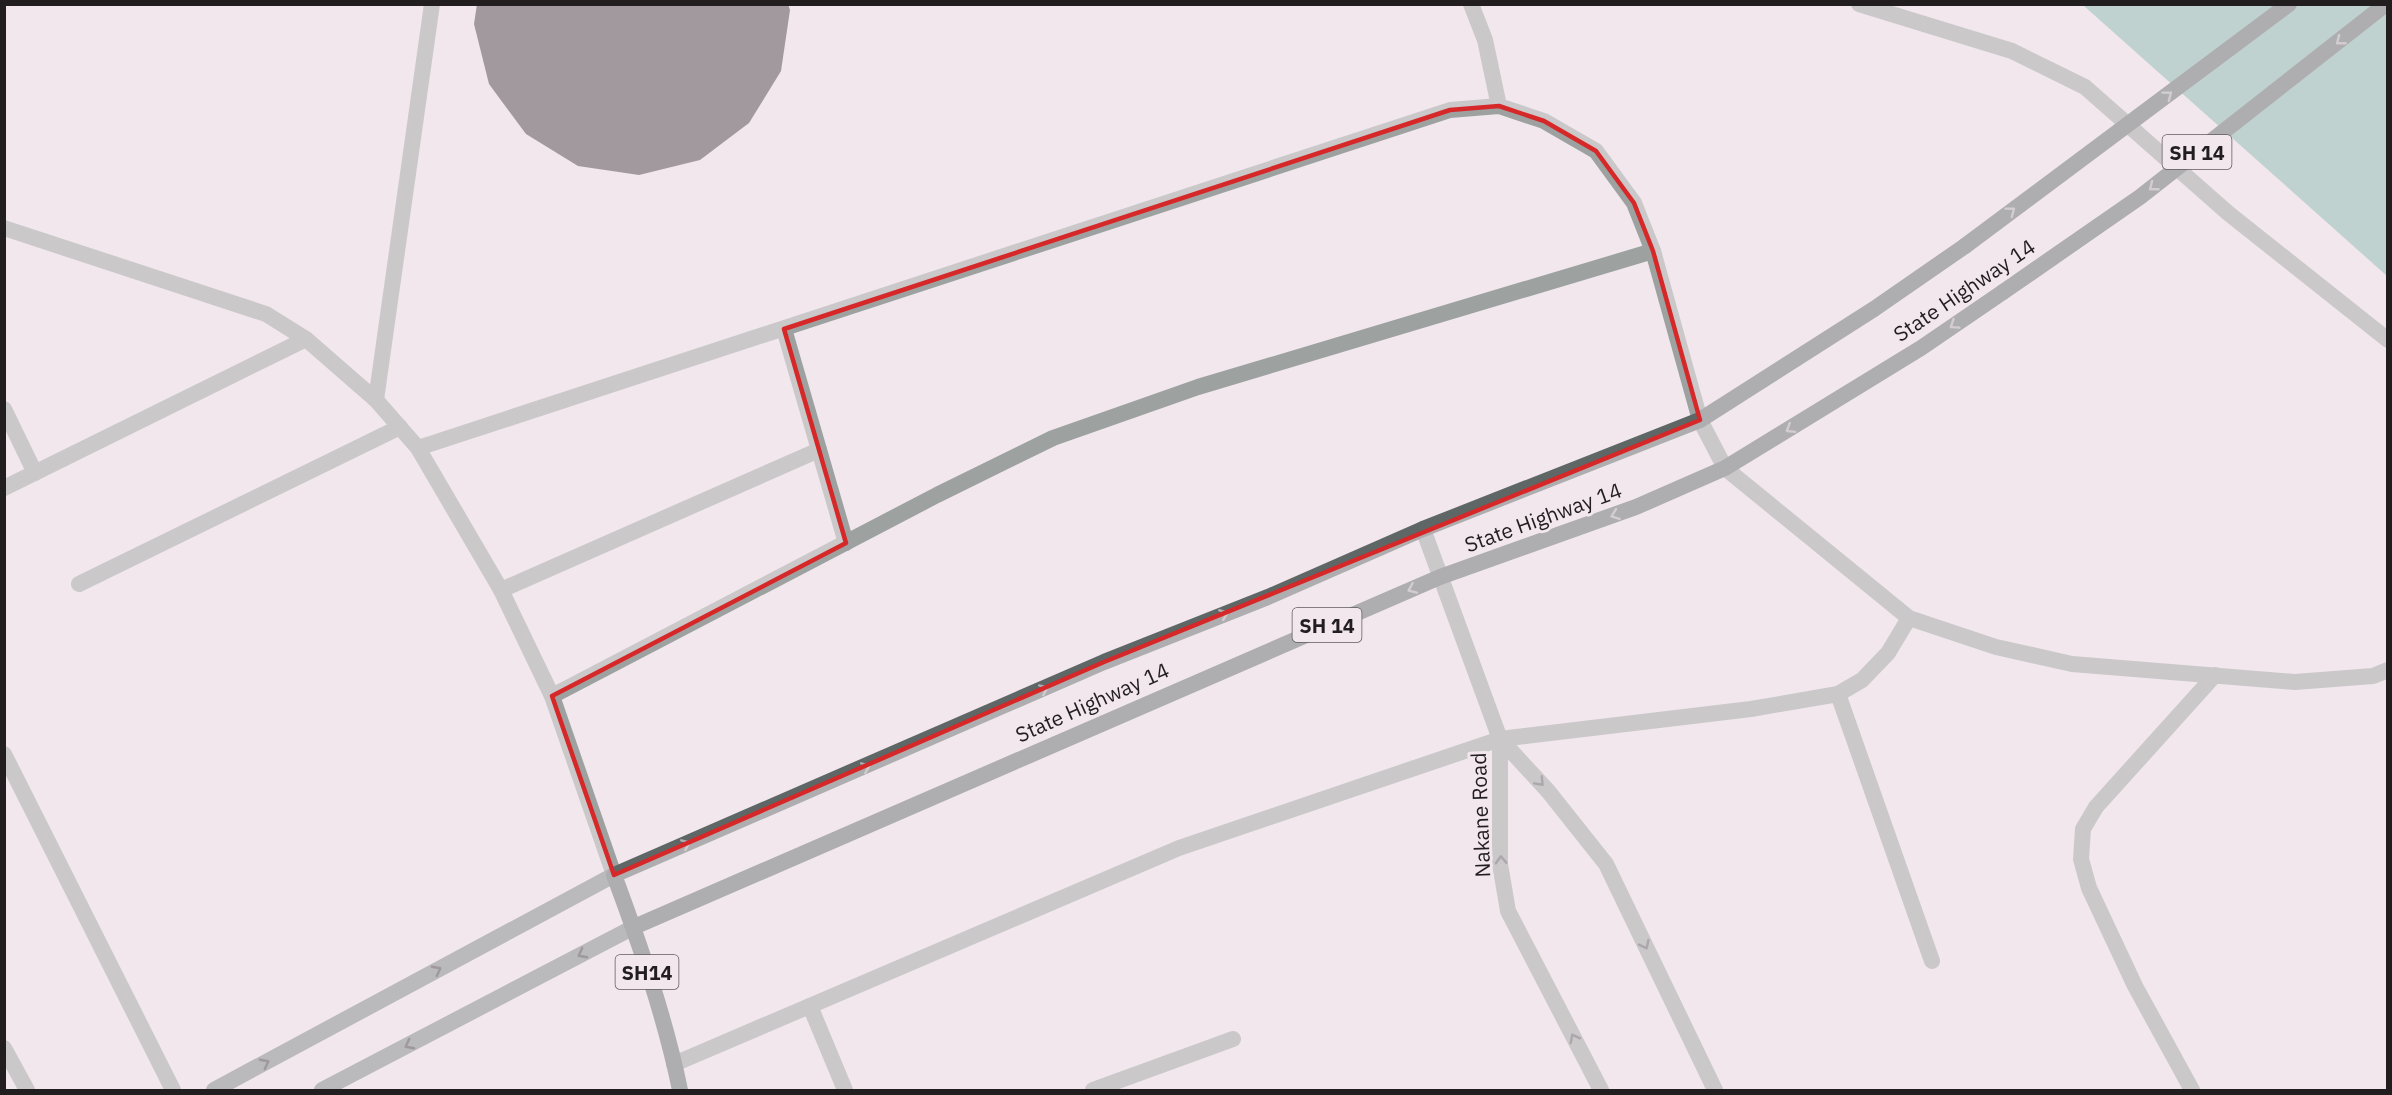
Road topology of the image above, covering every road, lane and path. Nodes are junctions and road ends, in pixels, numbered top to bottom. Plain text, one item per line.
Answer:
1 (432, 4) edge
2 (1471, 4) edge
3 (1859, 4) edge
4 (2289, 4) edge
5 (2386, 4) edge
6 (1499, 106) junction
7 (4, 228) edge
8 (1653, 251) junction
9 (784, 328) junction
10 (306, 339) junction
11 (2388, 340) edge
12 (375, 400) junction
13 (4, 409) edge
14 (1700, 420) junction
15 (400, 427) junction
16 (418, 448) junction
17 (819, 450) junction
18 (1725, 468) junction
19 (35, 473) junction
20 (4, 488) edge
21 (1423, 529) junction
22 (846, 543) junction
23 (1440, 577) junction
24 (79, 584) dead end
25 (501, 590) junction
26 (1909, 618) junction
27 (2388, 670) edge
28 (2215, 675) junction
29 (1838, 694) junction
30 (552, 696) junction
31 (1500, 739) junction
32 (4, 754) edge
33 (614, 875) junction
34 (634, 927) junction
35 (1932, 961) dead end
36 (810, 1006) junction
37 (1233, 1039) dead end
38 (4, 1048) edge
39 (674, 1064) junction
40 (27, 1090) edge
41 (173, 1090) edge
42 (214, 1090) edge
43 (322, 1090) edge
44 (680, 1090) edge
45 (845, 1090) edge
46 (1093, 1090) edge
47 (1601, 1090) edge
48 (1715, 1090) edge
49 (2192, 1090) edge

1 - 12 street
2 - 6 street
3 - 11 street
14 -> 4 main road, State Highway 14 / SH 14, bridge
5 -> 18 main road, State Highway 14 / SH 14, bridge
6 - 8 street
6 - 9 street
7 - 10 street
8 - 14 street
8 - 22 street
9 - 16 street
9 - 17 street
10 - 12 street
10 - 19 street
12 - 15 street
13 - 19 street
14 - 18 street
14 - 21 main road, State Highway 14 / SH 14
15 - 16 street
15 - 24 street
16 - 25 street
17 - 22 street
17 - 25 street
18 -> 23 main road, State Highway 14 / SH 14
18 - 26 street
19 - 20 street
21 - 23 street, Nakane Road
33 -> 21 main road, State Highway 14 / SH 14
22 - 30 street
23 - 31 street, Nakane Road
23 -> 34 main road, State Highway 14 / SH 14
25 - 30 street
26 - 28 street
26 - 29 street
27 - 28 street
28 - 49 street
29 - 31 street
29 - 35 street
30 - 33 street
31 - 36 street
47 -> 31 street, Nakane Road
31 -> 48 street
32 - 41 street
33 - 34 main road, SH14
42 -> 33 main road
34 - 39 main road, SH14
34 -> 43 main road
36 - 39 street
36 - 45 street
37 - 46 street
38 - 40 street
39 - 44 main road, SH14

